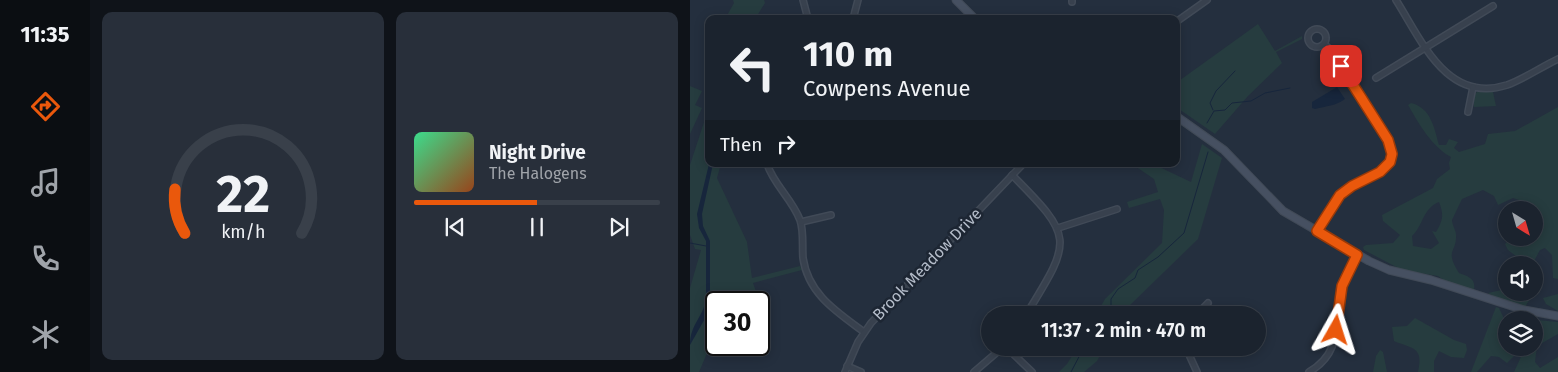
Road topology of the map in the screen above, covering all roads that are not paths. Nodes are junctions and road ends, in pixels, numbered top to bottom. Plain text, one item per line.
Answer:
1 (803, 0) edge
2 (858, 0) edge
3 (956, 0) edge
4 (1207, 0) edge
5 (1396, 0) edge
6 (1493, 6) dead end
7 (807, 15) edge
8 (854, 15) edge
9 (971, 15) edge
10 (1180, 19) edge
11 (1324, 44) dead end
12 (1426, 47) junction
13 (1558, 59) edge
14 (1376, 78) dead end
15 (1473, 87) junction
16 (1468, 112) dead end
17 (1180, 119) edge
18 (769, 167) edge
19 (1020, 167) edge
20 (1012, 175) junction
21 (1117, 209) dead end
22 (830, 215) dead end
23 (801, 222) junction
24 (1058, 228) junction
25 (1317, 231) junction
26 (1357, 255) junction
27 (1208, 303) dead end
28 (1031, 306) edge
29 (1205, 306) edge
30 (1558, 316) edge
31 (864, 332) junction
32 (993, 356) edge
33 (1015, 356) edge
34 (1190, 356) edge
35 (846, 366) junction
36 (845, 372) edge
37 (861, 372) edge
38 (974, 372) edge
39 (1032, 372) edge
40 (1197, 372) edge
41 (1310, 372) edge

1 - 7 street
2 - 8 street
3 - 9 street
4 - 10 street
5 - 12 street
6 - 12 street
11 - 25 street
12 - 14 street
12 - 15 street
13 - 15 street
15 - 16 street
17 - 25 street
18 - 23 street
19 - 20 street, Brook Meadow Drive
20 - 24 street
20 - 31 street, Brook Meadow Drive
21 - 24 street
22 - 23 street
23 - 31 street
24 - 28 street
25 - 26 street
26 - 30 street
26 - 41 street
27 - 29 street
31 - 35 street, Brook Meadow Drive
32 - 38 street
33 - 39 street
34 - 40 street
35 - 36 street, Brook Meadow Drive
35 - 37 street

